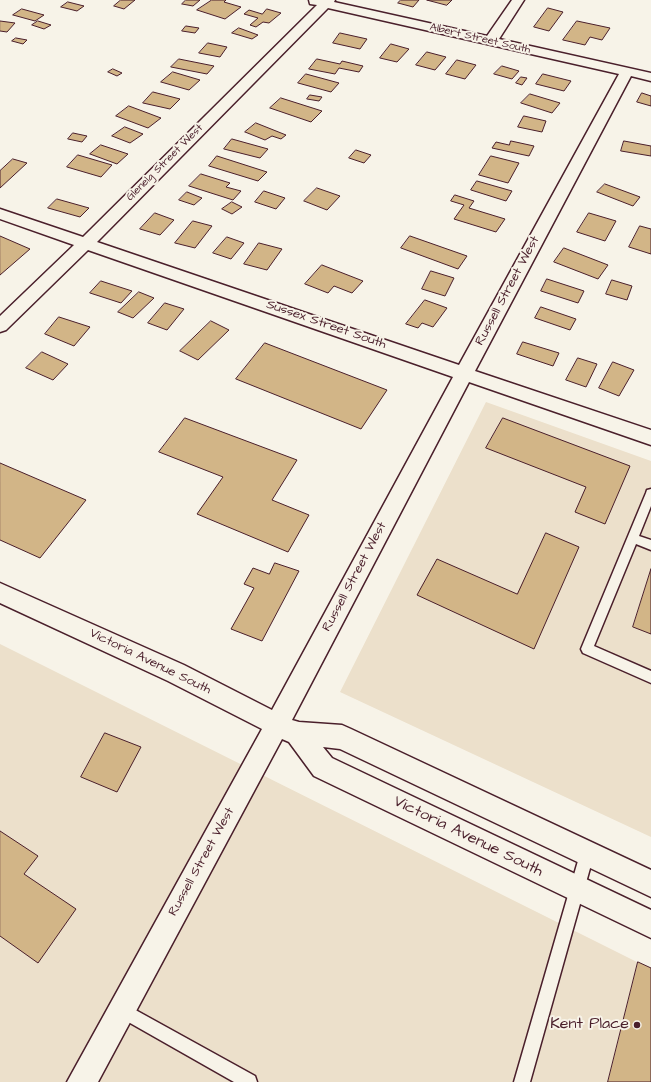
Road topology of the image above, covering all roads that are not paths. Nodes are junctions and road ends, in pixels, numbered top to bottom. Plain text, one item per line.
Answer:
1 (310, 0) edge
2 (518, 0) edge
3 (327, 2) edge
4 (490, 42) junction
5 (628, 71) junction
6 (651, 77) edge
7 (0, 214) edge
8 (86, 243) junction
9 (0, 326) edge
10 (464, 373) junction
11 (651, 438) edge
12 (651, 493) edge
13 (633, 538) junction
14 (651, 545) edge
15 (0, 593) edge
16 (651, 677) edge
17 (288, 729) junction
18 (587, 854) junction
19 (651, 884) edge
20 (578, 890) junction
21 (651, 924) edge
22 (121, 1010) junction
23 (82, 1082) edge
24 (249, 1082) edge
25 (522, 1082) edge

1 - 3 street, Albert Street South
2 - 4 street
3 - 4 street, Albert Street South
3 - 8 street, Glenelg Street West
4 - 5 street, Albert Street South
5 - 6 street, Albert Street South
5 - 10 street, Russell Street West
7 - 8 street, Sussex Street South
8 - 9 street, Glenelg Street West
8 - 10 street, Sussex Street South
10 - 11 street, Sussex Street South
10 - 17 street, Russell Street West
12 - 13 lane
13 - 14 lane
13 - 16 lane
15 - 17 street, Victoria Avenue South
17 - 18 street, Victoria Avenue South
17 - 20 street, Victoria Avenue South
17 - 22 street, Russell Street West
18 - 19 street, Victoria Avenue South
18 - 20 lane
20 - 21 street, Victoria Avenue South
20 - 25 lane
22 - 23 street, Russell Street West
22 - 24 lane

